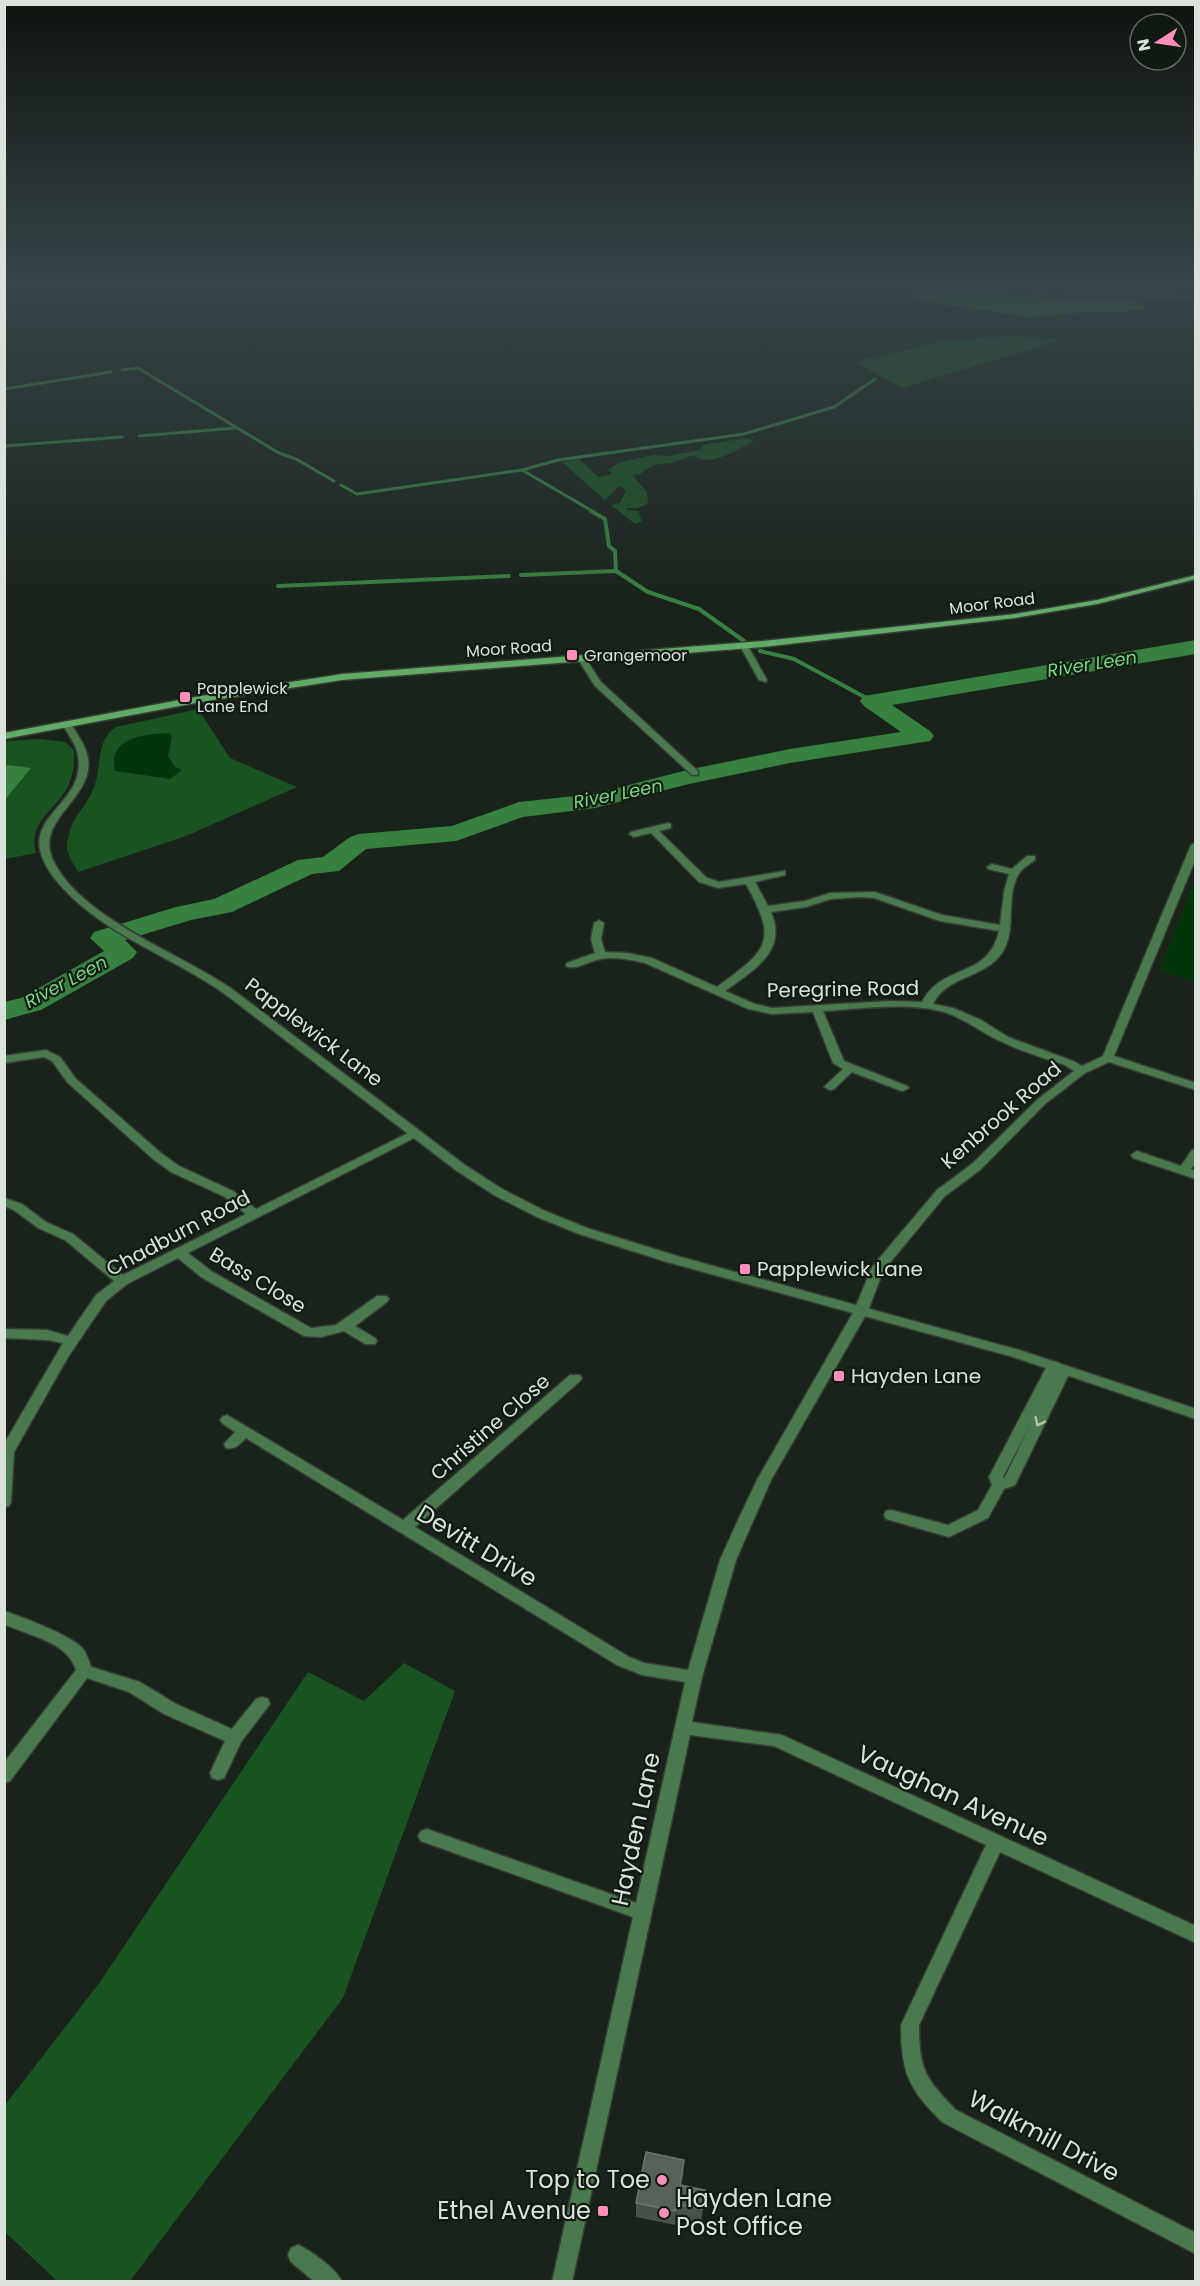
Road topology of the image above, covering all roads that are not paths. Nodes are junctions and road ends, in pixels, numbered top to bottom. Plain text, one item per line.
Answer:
1 (1196, 577) edge
2 (744, 646) junction
3 (581, 658) junction
4 (763, 680) dead end
5 (66, 724) junction
6 (4, 736) edge
7 (694, 773) dead end
8 (668, 825) dead end
9 (652, 829) junction
10 (633, 834) dead end
11 (1196, 845) edge
12 (1031, 858) dead end
13 (992, 867) dead end
14 (781, 873) dead end
15 (1015, 873) junction
16 (749, 880) junction
17 (766, 909) junction
18 (599, 923) dead end
19 (1005, 929) junction
20 (601, 955) junction
21 (571, 965) dead end
22 (718, 991) junction
23 (926, 1005) junction
24 (817, 1010) junction
25 (1108, 1058) junction
26 (4, 1060) edge
27 (850, 1068) junction
28 (1081, 1071) junction
29 (830, 1087) dead end
30 (1196, 1087) edge
31 (903, 1088) dead end
32 (416, 1134) junction
33 (1196, 1153) edge
34 (1137, 1155) dead end
35 (1189, 1173) edge
36 (4, 1202) edge
37 (254, 1214) junction
38 (179, 1252) junction
39 (122, 1281) junction
40 (382, 1299) dead end
41 (861, 1311) junction
42 (345, 1326) junction
43 (4, 1333) edge
44 (72, 1341) junction
45 (370, 1341) dead end
46 (1059, 1368) junction
47 (575, 1378) dead end
48 (1196, 1414) edge
49 (227, 1420) dead end
50 (245, 1431) junction
51 (231, 1444) dead end
52 (4, 1502) edge
53 (891, 1515) dead end
54 (404, 1528) junction
55 (4, 1617) edge
56 (84, 1671) junction
57 (694, 1677) junction
58 (262, 1704) dead end
59 (683, 1727) junction
60 (235, 1738) junction
61 (218, 1773) dead end
62 (4, 1776) edge
63 (428, 1836) dead end
64 (996, 1842) junction
65 (642, 1913) junction
66 (1196, 1935) edge
67 (1196, 2244) edge
68 (298, 2255) dead end
69 (332, 2282) edge
70 (562, 2282) edge

1 - 2 main road, Moor Road
2 - 3 main road, Moor Road
2 - 4 street
3 - 5 main road, Moor Road
3 - 7 street
5 - 6 main road, Moor Road
5 - 32 street, Papplewick Lane
8 - 9 street
9 - 10 street
9 - 16 street
11 - 25 street
12 - 15 street
13 - 15 street
14 - 16 street
15 - 19 street
16 - 17 street
17 - 19 street
17 - 22 street
18 - 20 street
19 - 23 street
20 - 21 street, Peregrine Road
20 - 22 street, Peregrine Road
22 - 24 street, Peregrine Road
23 - 24 street, Peregrine Road
23 - 28 street, Peregrine Road
24 - 27 street
25 - 28 street, Kenbrook Road
25 - 30 street
26 - 37 street
27 - 29 street
27 - 31 street
28 - 41 street, Kenbrook Road
32 - 37 street, Chadburn Road
32 - 41 street, Papplewick Lane
33 - 35 street
34 - 35 street
36 - 39 street
37 - 38 street, Chadburn Road
38 - 39 street, Chadburn Road
38 - 42 street, Bass Close
39 - 44 street, Chadburn Road
40 - 42 street, Bass Close
41 - 46 street, Papplewick Lane
41 - 57 street, Hayden Lane
42 - 45 street
43 - 44 street
44 - 52 street, Chadburn Road
46 - 48 street, Papplewick Lane
46 - 53 street
47 - 54 street, Christine Close
49 - 50 street, Devitt Drive
50 - 51 street
50 - 54 street, Devitt Drive
54 - 57 street, Devitt Drive
55 - 56 street
56 - 60 street
56 - 62 street
57 - 59 street, Hayden Lane
58 - 60 street
59 - 64 street, Vaughan Avenue
59 - 65 street, Hayden Lane
60 - 61 street
63 - 65 street
64 - 66 street, Vaughan Avenue
64 - 67 street, Walkmill Drive
65 - 70 street, Hayden Lane
68 - 69 street

